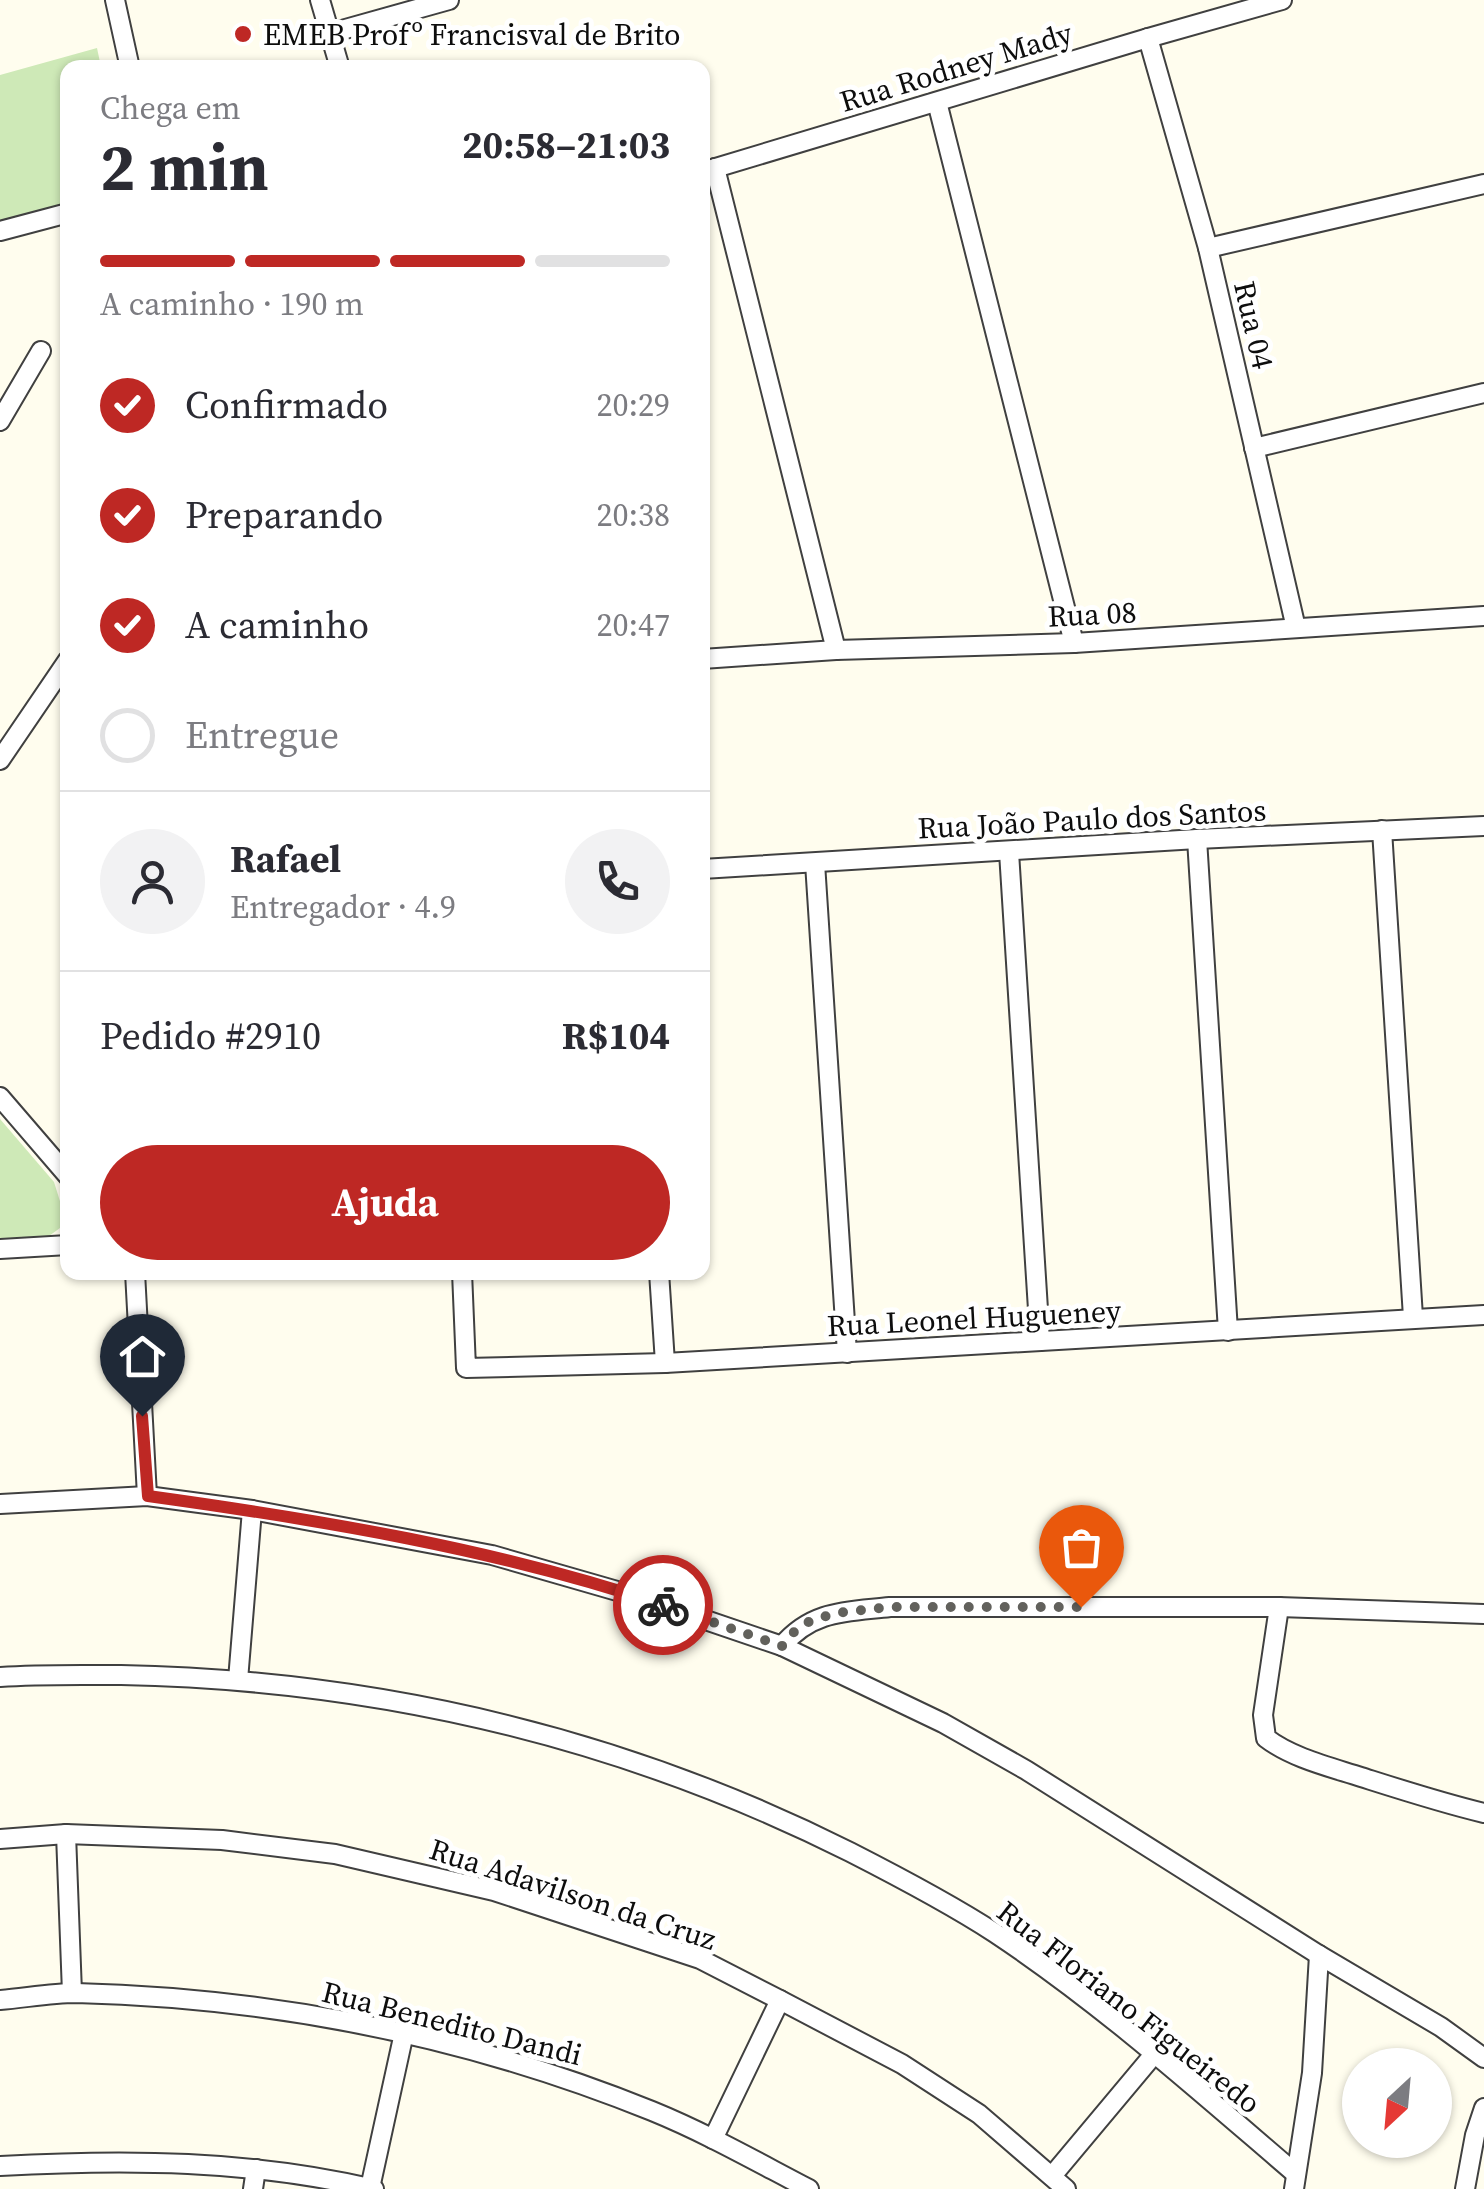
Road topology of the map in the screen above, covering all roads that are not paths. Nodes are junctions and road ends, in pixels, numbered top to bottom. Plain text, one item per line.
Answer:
1 (115, 0) edge
2 (320, 0) edge
3 (448, 0) edge
4 (1282, 0) edge
5 (330, 33) junction
6 (1148, 38) junction
7 (128, 60) edge
8 (338, 60) edge
9 (937, 102) junction
10 (710, 170) edge
11 (710, 174) edge
12 (1484, 184) edge
13 (60, 215) edge
14 (0, 231) edge
15 (1208, 248) junction
16 (41, 351) dead end
17 (1484, 393) edge
18 (0, 421) edge
19 (1254, 448) junction
20 (1484, 616) edge
21 (1296, 628) junction
22 (1074, 643) junction
23 (836, 650) junction
24 (710, 658) edge
25 (60, 672) edge
26 (0, 760) edge
27 (1484, 826) edge
28 (1382, 830) junction
29 (1197, 839) junction
30 (1009, 852) junction
31 (815, 863) junction
32 (710, 869) edge
33 (0, 1097) edge
34 (60, 1167) edge
35 (60, 1245) edge
36 (0, 1249) edge
37 (135, 1280) edge
38 (462, 1280) edge
39 (660, 1280) edge
40 (1484, 1314) edge
41 (1412, 1317) junction
42 (1228, 1331) junction
43 (1040, 1341) junction
44 (847, 1353) junction
45 (665, 1363) junction
46 (148, 1496) junction
47 (0, 1504) edge
48 (252, 1510) junction
49 (1279, 1607) junction
50 (1484, 1614) edge
51 (782, 1646) junction
52 (0, 1676) edge
53 (238, 1680) junction
54 (1484, 1813) edge
55 (66, 1834) junction
56 (0, 1839) edge
57 (1319, 1956) junction
58 (72, 1993) junction
59 (0, 2000) edge
60 (780, 2000) junction
61 (404, 2033) junction
62 (1154, 2053) junction
63 (1484, 2058) edge
64 (1484, 2108) edge
65 (713, 2139) junction
66 (0, 2158) edge
67 (0, 2166) edge
68 (256, 2169) junction
69 (1059, 2182) edge
70 (1295, 2182) edge
71 (372, 2188) edge
72 (253, 2189) edge
73 (809, 2189) edge
74 (1465, 2189) edge

1 - 7 street
2 - 5 street
3 - 5 street
4 - 6 street, Rua Rodney Mady
5 - 8 street
6 - 9 street, Rua Rodney Mady
6 - 15 street, Rua 04
9 - 10 street, Rua Rodney Mady
9 - 22 street
11 - 23 street
12 - 15 street
13 - 14 street
15 - 19 street, Rua 04
16 - 18 street
17 - 19 street
19 - 21 street, Rua 04
20 - 21 street, Rua 08
21 - 22 street, Rua 08
22 - 23 street, Rua 08
23 - 24 street, Rua 08
25 - 26 street
27 - 28 street, Rua João Paulo dos Santos
28 - 29 street, Rua João Paulo dos Santos
28 - 41 street
29 - 30 street, Rua João Paulo dos Santos
29 - 42 street
30 - 31 street, Rua João Paulo dos Santos
30 - 43 street
31 - 32 street, Rua João Paulo dos Santos
31 - 44 street
33 - 34 street
35 - 36 street
37 - 46 street
38 - 45 street, Rua Leonel Hugueney
39 - 45 street
40 - 41 street, Rua Leonel Hugueney
41 - 42 street, Rua Leonel Hugueney
42 - 43 street, Rua Leonel Hugueney
43 - 44 street, Rua Leonel Hugueney
44 - 45 street, Rua Leonel Hugueney
46 - 47 street
46 - 48 street
48 - 51 street
48 - 53 street
49 - 50 street
49 - 51 street
49 - 54 street
51 - 57 street
52 - 53 street, Rua Floriano Figueiredo
53 - 62 street, Rua Floriano Figueiredo
55 - 56 street, Rua Adavilson da Cruz
55 - 58 street
55 - 60 street, Rua Adavilson da Cruz
57 - 63 street
57 - 70 street
58 - 59 street, Rua Benedito Dandi
58 - 61 street, Rua Benedito Dandi
60 - 65 street
60 - 69 street, Rua Adavilson da Cruz
61 - 65 street, Rua Benedito Dandi
61 - 71 street
62 - 69 street
62 - 70 street, Rua Floriano Figueiredo
64 - 74 street
65 - 73 street, Rua Benedito Dandi
66 - 67 street
67 - 68 street
68 - 71 street
68 - 72 street

